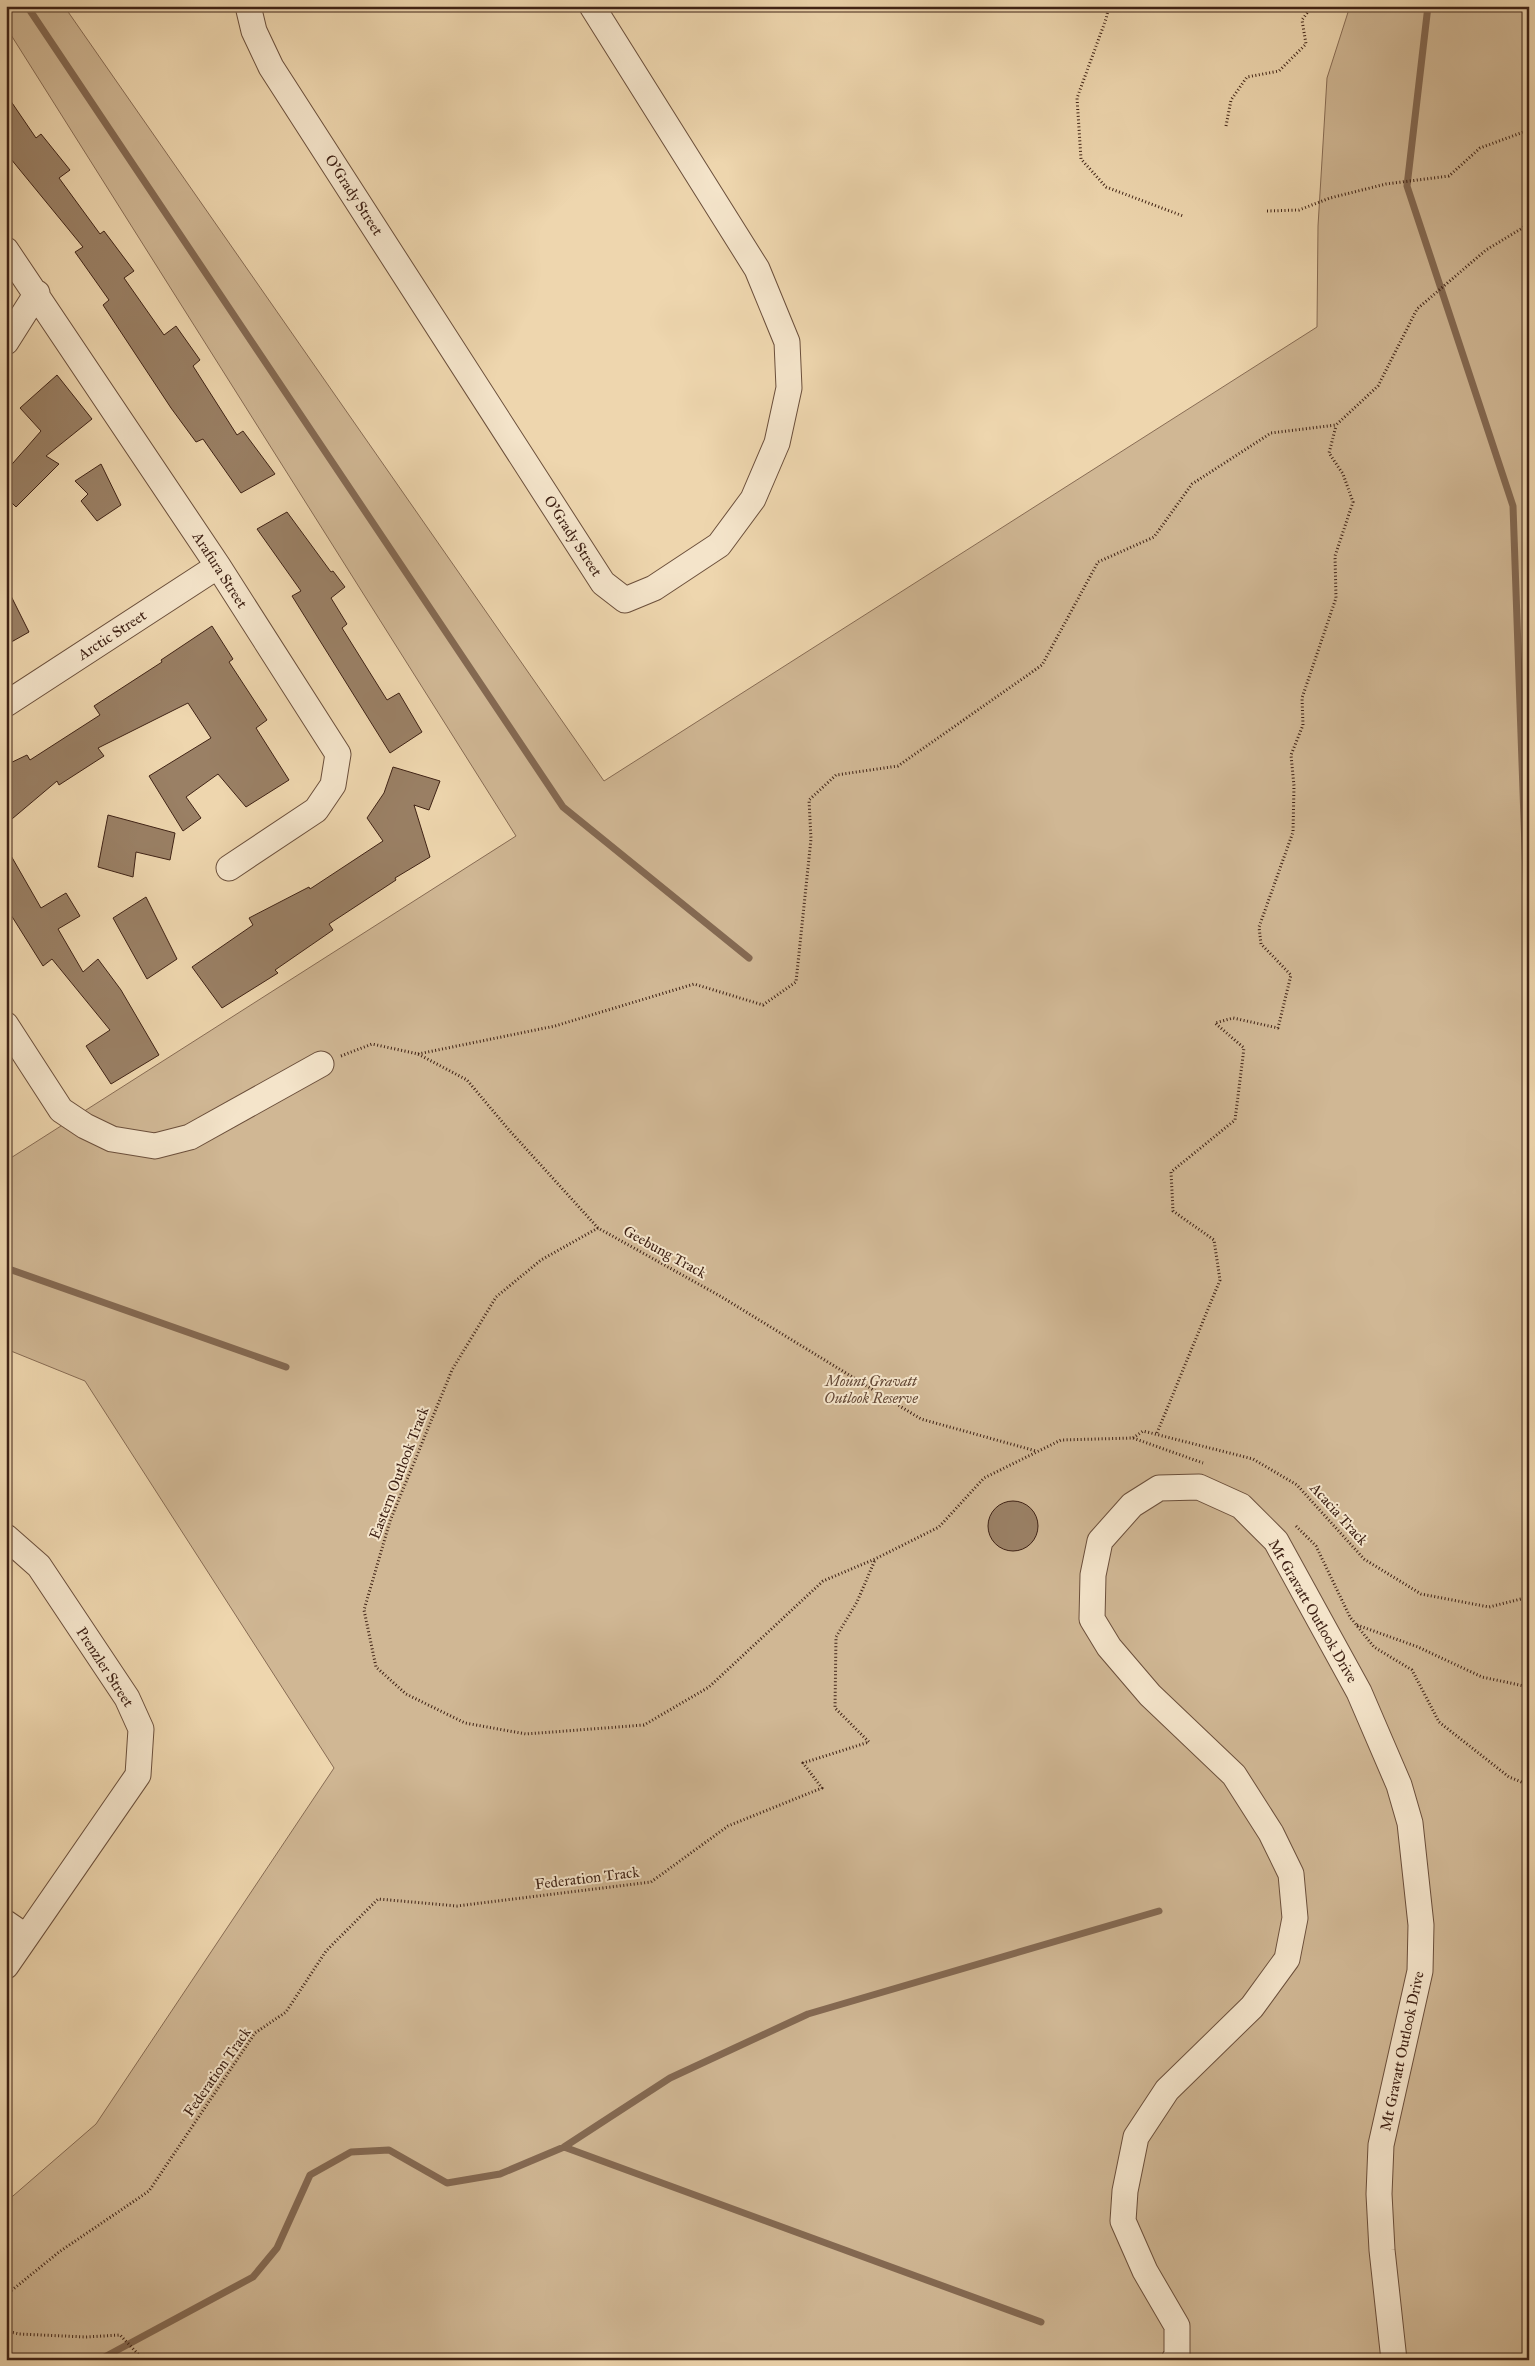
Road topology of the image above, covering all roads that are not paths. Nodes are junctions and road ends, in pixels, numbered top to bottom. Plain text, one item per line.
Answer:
1 (248, 6) edge
2 (592, 6) edge
3 (6, 250) edge
4 (37, 293) junction
5 (6, 342) edge
6 (218, 566) junction
7 (6, 704) edge
8 (229, 868) dead end
9 (6, 1025) edge
10 (320, 1064) road end
11 (6, 1537) edge
12 (16, 1930) edge
13 (6, 1966) edge
14 (1174, 2360) edge
15 (1394, 2360) edge

1 - 2 street, O'Grady Street
3 - 4 street, Arafura Street
4 - 5 street
4 - 6 street, Arafura Street
6 - 7 street, Arctic Street
6 - 8 street, Arafura Street
9 - 10 street
11 - 12 street, Prenzler Street
12 - 13 street, Prenzler Street
14 - 15 street, Mt Gravatt Outlook Drive

